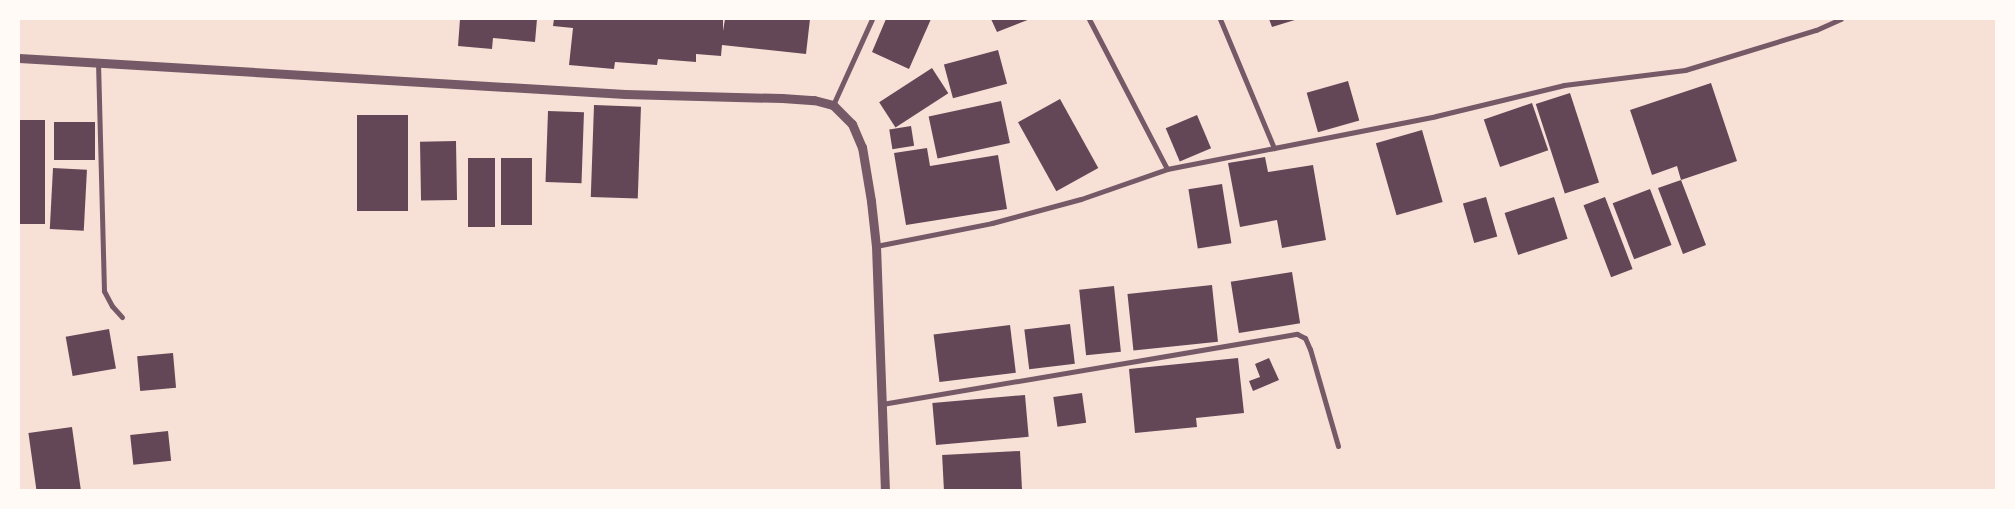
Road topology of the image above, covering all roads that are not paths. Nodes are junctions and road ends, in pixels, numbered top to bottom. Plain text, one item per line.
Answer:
1 (872, 19) edge
2 (1089, 19) edge
3 (1220, 19) edge
4 (1841, 19) edge
5 (19, 58) edge
6 (98, 62) junction
7 (833, 106) junction
8 (1274, 148) junction
9 (1167, 169) junction
10 (876, 246) junction
11 (122, 317) dead end
12 (882, 404) junction
13 (1338, 446) dead end
14 (885, 490) edge

1 - 7 street
2 - 9 street
3 - 8 street
4 - 8 street
5 - 6 street
6 - 7 street
6 - 11 street
7 - 10 street
8 - 9 street
9 - 10 street
10 - 12 street
12 - 13 street
12 - 14 street

